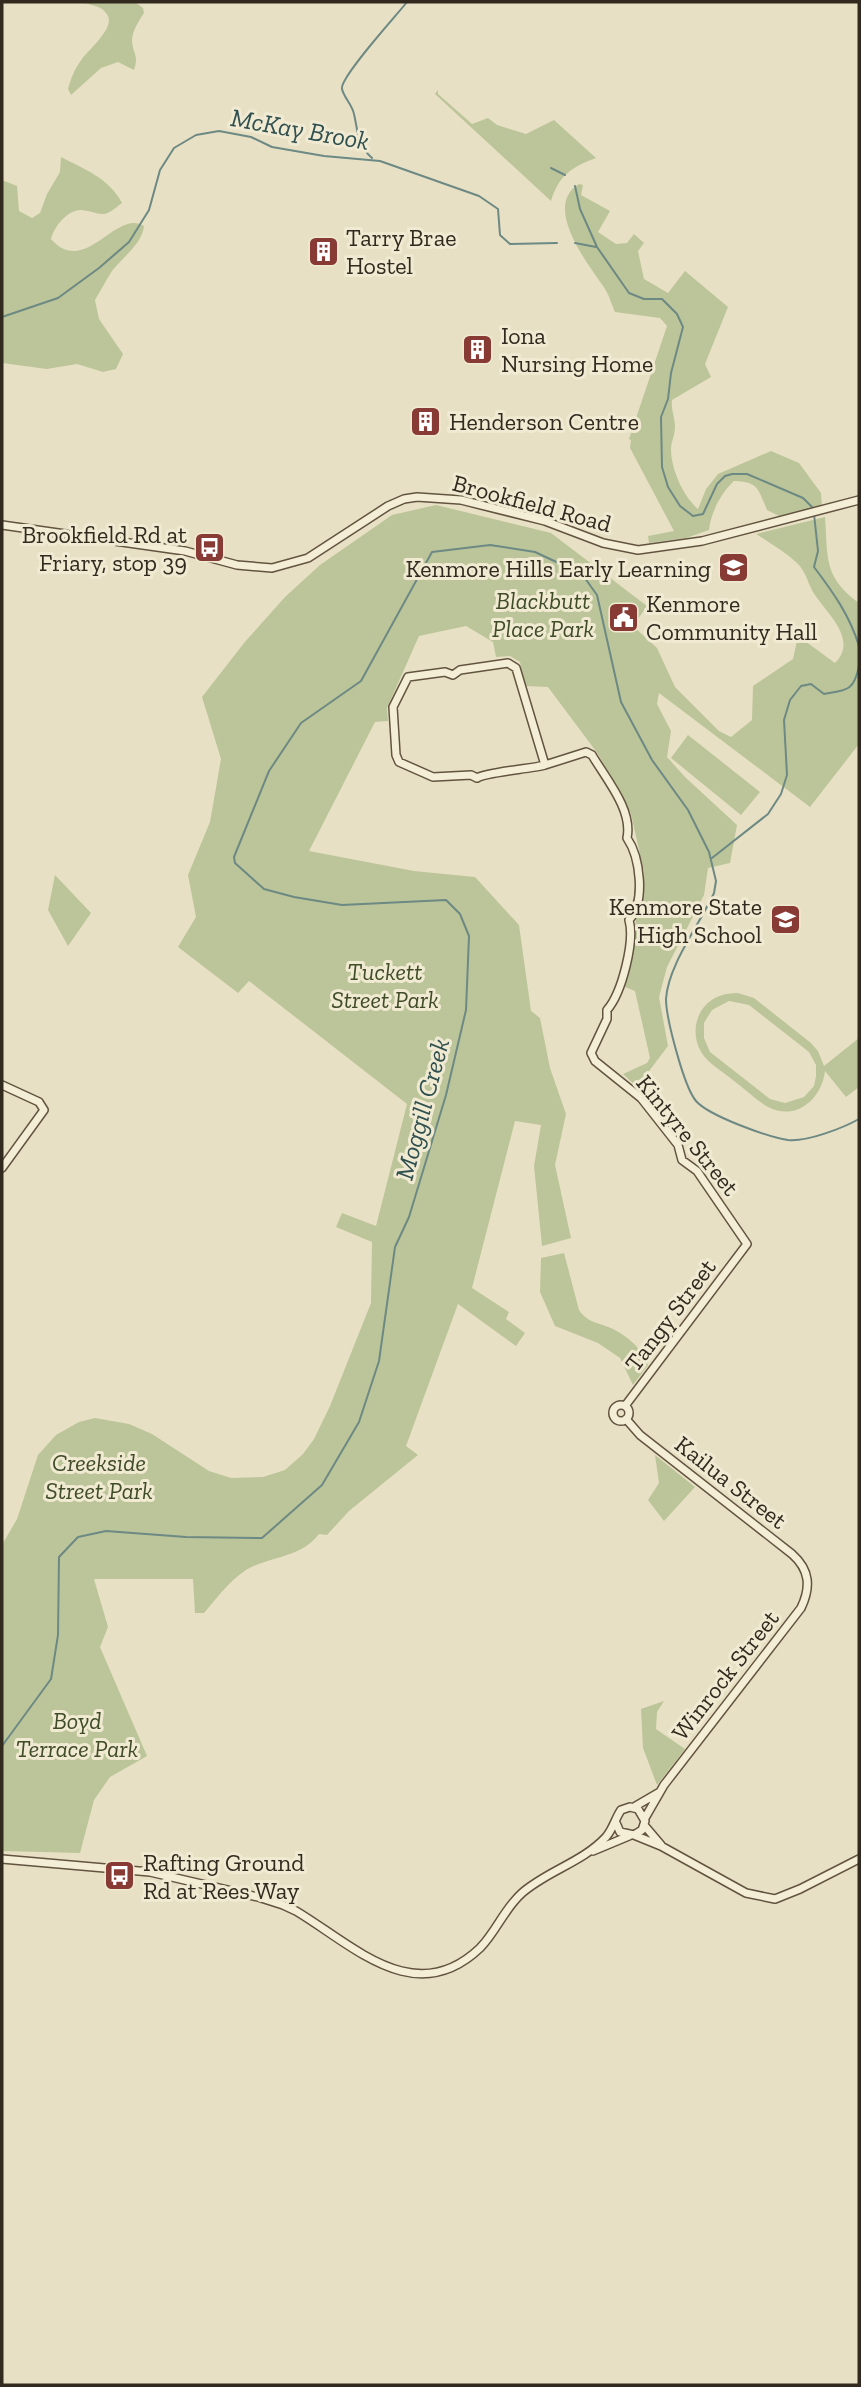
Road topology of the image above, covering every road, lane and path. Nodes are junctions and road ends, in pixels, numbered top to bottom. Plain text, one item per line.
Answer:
1 (859, 500) edge
2 (2, 524) edge
3 (545, 765) junction
4 (2, 1085) edge
5 (2, 1168) edge
6 (746, 1247) joint
7 (625, 1406) junction
8 (626, 1419) junction
9 (808, 1578) joint
10 (661, 1790) junction
11 (634, 1807) junction
12 (644, 1822) junction
13 (616, 1823) junction
14 (631, 1835) junction
15 (661, 1846) junction
16 (586, 1854) junction
17 (2, 1859) edge
18 (859, 1859) edge

1 - 2 street, Brookfield Road
3 - 3 street
3 - 6 street, Kintyre Street
4 - 5 street
6 - 7 street, Tangy Street
7 - 8 street
7 - 8 street
8 - 9 street, Kailua Street
9 - 10 street, Winrock Street
10 - 11 street, Winrock Street
10 - 12 street, Winrock Street
11 - 12 street
11 - 13 street
12 - 14 street
12 - 15 street
13 - 14 street
13 - 16 street
14 - 15 street
14 - 16 street
15 - 18 street
16 - 17 street

